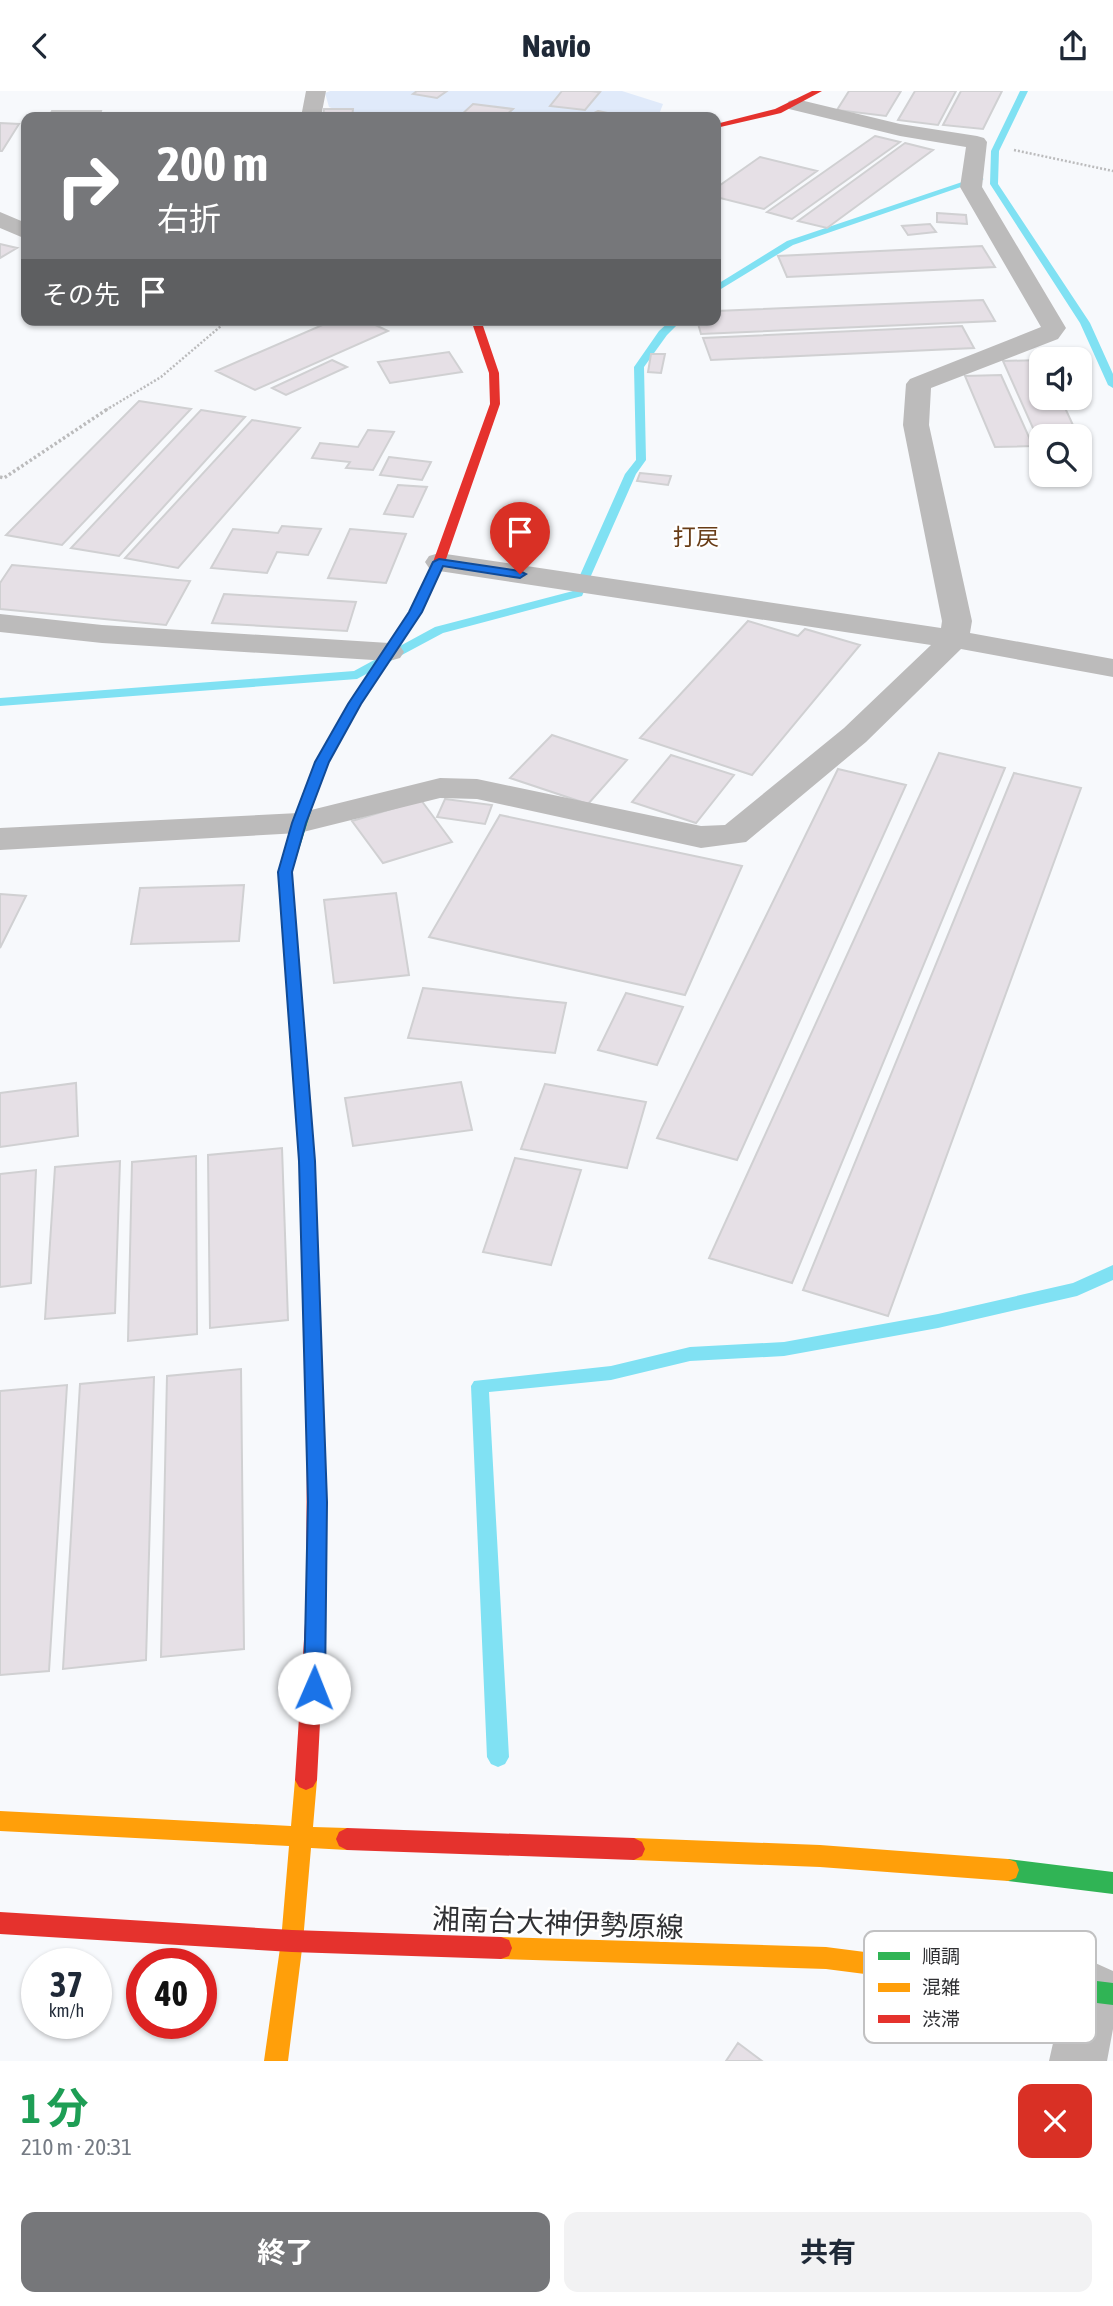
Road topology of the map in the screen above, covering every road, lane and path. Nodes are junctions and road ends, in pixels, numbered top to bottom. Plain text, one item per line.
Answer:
1 (316, 91) edge
2 (810, 95) edge
3 (312, 112) edge
4 (721, 125) edge
5 (977, 142) junction
6 (1113, 171) edge
7 (0, 219) edge
8 (21, 230) edge
9 (221, 326) edge
10 (478, 326) edge
11 (0, 477) edge
12 (439, 562) junction
13 (0, 623) edge
14 (954, 639) junction
15 (389, 652) junction
16 (1113, 668) edge
17 (299, 823) junction
18 (0, 839) edge
19 (0, 1821) edge
20 (300, 1839) junction
21 (1113, 1883) edge
22 (0, 1923) edge
23 (292, 1941) junction
24 (864, 1963) edge
25 (1103, 1992) edge
26 (1096, 2011) edge
27 (1085, 2043) edge
28 (276, 2061) edge
29 (1078, 2061) edge

1 - 3 street
2 - 4 street
2 - 5 street
5 - 6 path
5 - 14 street
7 - 8 street
9 - 11 path
10 - 12 street
12 - 14 street
12 - 15 street
13 - 15 street
14 - 16 street
14 - 17 street
15 - 17 street
17 - 18 street
17 - 20 street
19 - 20 street
20 - 21 street
20 - 23 street
22 - 23 street, 湘南台大神伊勢原線
23 - 24 street, 湘南台大神伊勢原線
23 - 28 street
25 - 26 street
27 - 29 street

